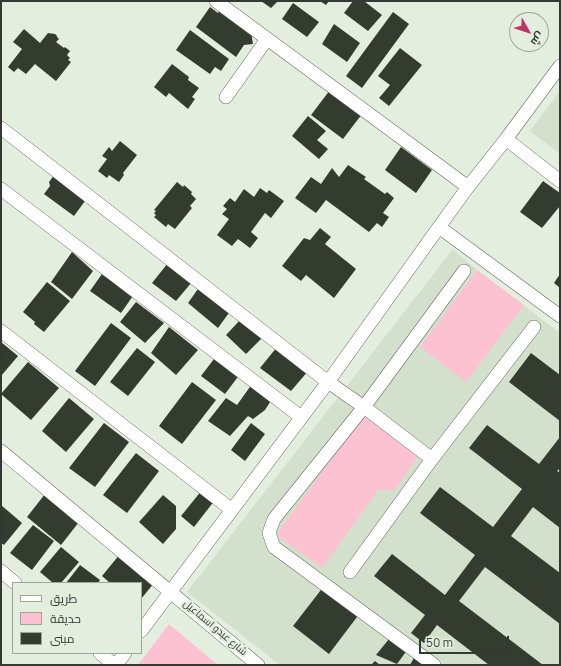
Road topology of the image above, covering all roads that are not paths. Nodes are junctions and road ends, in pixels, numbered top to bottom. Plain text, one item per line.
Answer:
1 (216, 1) edge
2 (268, 39) junction
3 (560, 66) edge
4 (226, 97) dead end
5 (1, 128) edge
6 (506, 140) junction
7 (560, 182) edge
8 (468, 187) junction
9 (1, 189) edge
10 (439, 227) junction
11 (464, 271) dead end
12 (560, 316) edge
13 (534, 327) dead end
14 (1, 331) edge
15 (328, 382) junction
16 (364, 407) junction
17 (301, 417) junction
18 (1, 451) edge
19 (432, 459) junction
20 (232, 510) junction
21 (1, 571) edge
22 (350, 572) dead end
23 (14, 582) edge
24 (171, 592) junction
25 (142, 630) edge
26 (101, 654) edge
27 (124, 654) edge
28 (115, 665) edge
29 (258, 665) edge
30 (434, 665) edge

1 - 2 street
2 - 4 street
2 - 8 street
3 - 6 street
5 - 15 street
6 - 7 street
6 - 8 street
8 - 10 street
9 - 17 street
10 - 12 street
10 - 15 street
11 - 16 street
13 - 19 street
14 - 20 street
15 - 16 street
15 - 17 street
16 - 19 street
16 - 30 street
17 - 20 street
18 - 24 street, شارع عبدو اسماعيل
19 - 22 street
20 - 24 street
21 - 23 street
24 - 25 street
24 - 29 street, شارع عبدو اسماعيل
26 - 28 street
27 - 28 street

